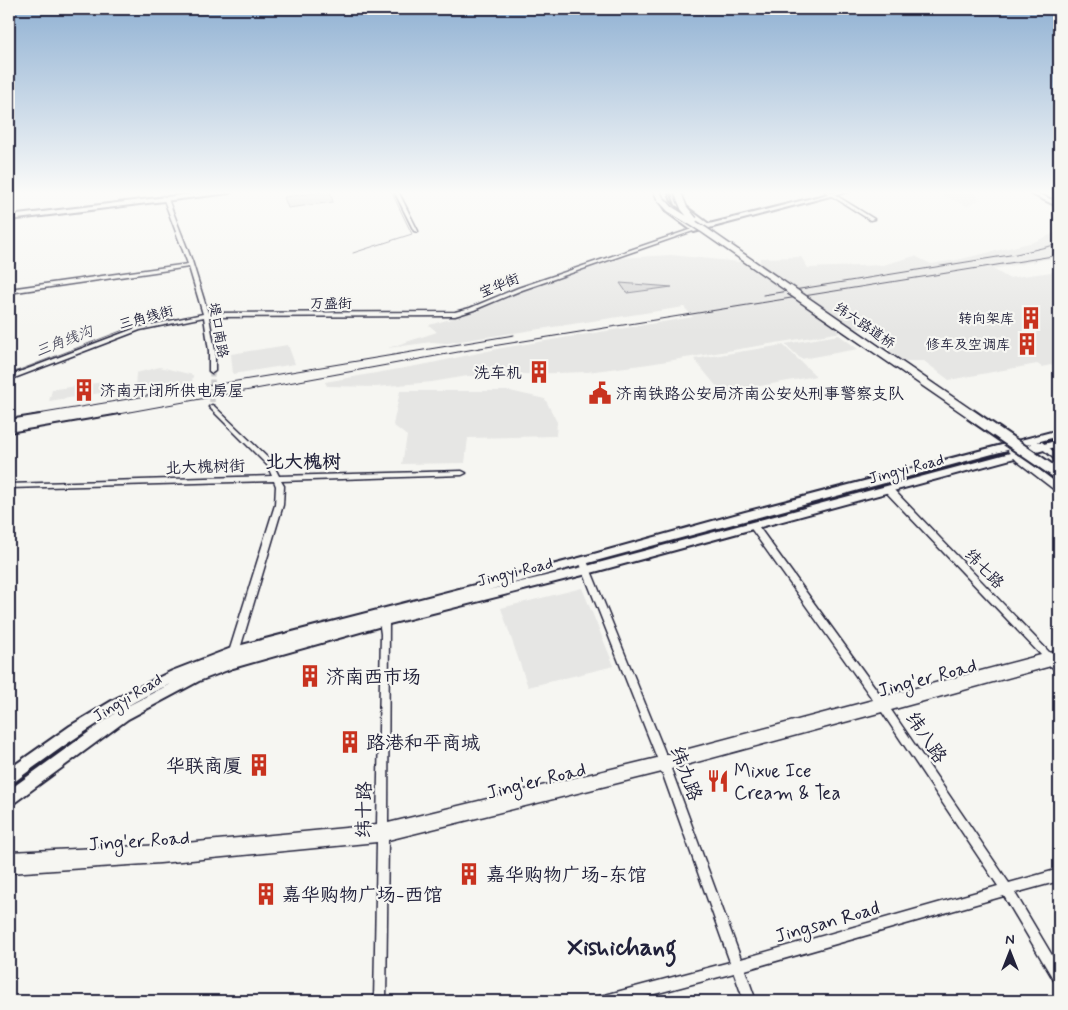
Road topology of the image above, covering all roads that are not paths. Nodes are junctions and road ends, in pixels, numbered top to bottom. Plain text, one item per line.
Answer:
1 (179, 238) edge
2 (670, 238) edge
3 (717, 238) edge
4 (719, 238) edge
5 (189, 265) junction
6 (9, 291) edge
7 (455, 314) joint
8 (206, 315) junction
9 (212, 371) tunnel mouth
10 (9, 378) edge
11 (212, 407) dead end
12 (1059, 433) edge
13 (1034, 440) junction
14 (1059, 443) edge
15 (1044, 448) junction
16 (1014, 455) junction
17 (1059, 459) edge
18 (1059, 467) edge
19 (462, 473) dead end
20 (1059, 474) edge
21 (277, 478) junction
22 (9, 486) edge
23 (1059, 489) edge
24 (888, 490) junction
25 (753, 525) junction
26 (585, 566) junction
27 (385, 620) junction
28 (234, 652) junction
29 (1056, 660) edge
30 (881, 704) junction
31 (664, 764) junction
32 (9, 777) edge
33 (9, 798) edge
34 (381, 833) junction
35 (9, 858) edge
36 (9, 867) edge
37 (1059, 875) edge
38 (1007, 890) junction
39 (737, 966) junction
40 (1059, 978) edge
41 (380, 1001) edge
42 (604, 1001) edge
43 (750, 1001) edge

1 - 5 street, 堤口南路
2 - 7 street, 宝华街
3 - 20 main road, 纬六路道桥, bridge
4 - 18 main road, 纬六路道桥, bridge
5 - 6 street
5 - 8 street, 堤口南路
7 - 8 street, 万盛街
8 - 9 street, 堤口南路
8 - 10 street, 三角线街
11 - 21 street
12 - 13 main road, Jingyi Road
13 - 15 street
13 - 16 street
13 - 26 main road, Jingyi Road
14 - 15 main road, Jingyi Road
15 - 16 main road, Jingyi Road
15 - 17 street
16 - 23 street
16 - 24 main road, Jingyi Road
19 - 21 street, 北大槐树街
21 - 22 street, 北大槐树街
21 - 28 street
24 - 25 main road, Jingyi Road
24 - 29 street, 纬七路
25 - 26 main road, Jingyi Road
25 - 30 street, 纬八路
26 - 27 main road, Jingyi Road
26 - 28 main road, Jingyi Road
26 - 31 street, 纬九路
27 - 33 main road, Jingyi Road
27 - 34 street, 纬十路
28 - 32 main road, Jingyi Road
29 - 30 street, Jing'er Road
30 - 31 street, Jing'er Road
30 - 38 street, 纬八路
31 - 34 street, Jing'er Road
31 - 39 street, 纬九路
34 - 35 street, Jing'er Road
34 - 36 street, Jing'er Road
34 - 41 street, 纬十路
37 - 38 street, Jingsan Road
38 - 39 street, Jingsan Road
38 - 40 street, 纬八路
39 - 42 street, Jingsan Road
39 - 43 street, 纬九路

